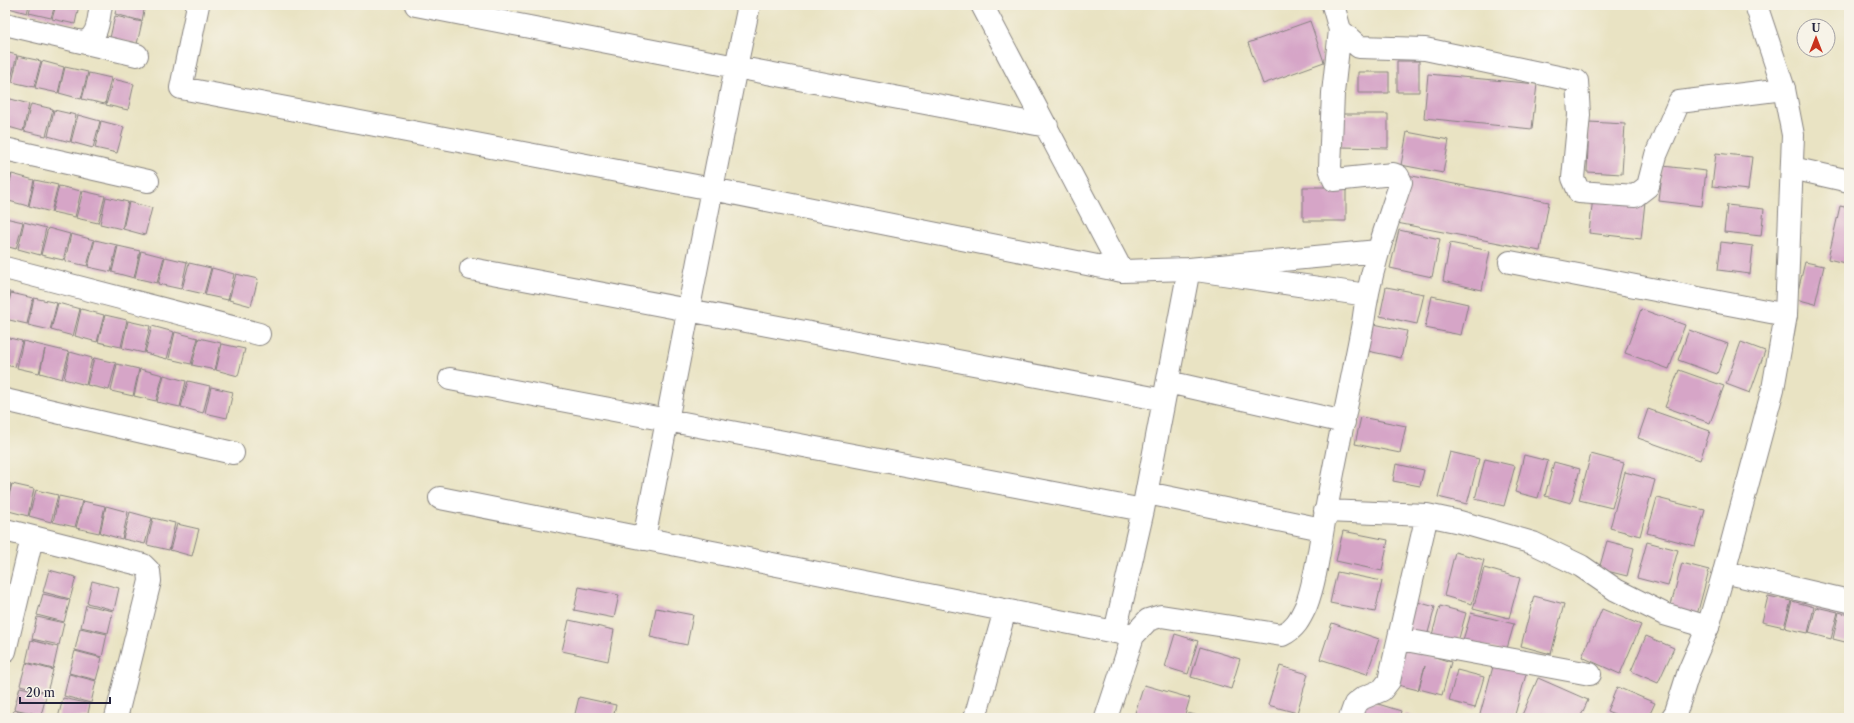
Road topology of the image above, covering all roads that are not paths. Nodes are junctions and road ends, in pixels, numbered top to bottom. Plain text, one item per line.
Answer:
1 (101, 5) edge
2 (198, 5) edge
3 (416, 5) edge
4 (748, 5) edge
5 (982, 5) edge
6 (1333, 5) edge
7 (1756, 5) edge
8 (5, 24) edge
9 (1340, 30) junction
10 (84, 42) junction
11 (137, 55) dead end
12 (736, 67) junction
13 (1784, 89) junction
14 (1046, 126) junction
15 (5, 149) edge
16 (1792, 168) junction
17 (148, 181) dead end
18 (1849, 181) edge
19 (712, 190) junction
20 (1378, 251) junction
21 (1510, 262) dead end
22 (5, 268) edge
23 (471, 269) dead end
24 (1190, 269) junction
25 (1122, 271) junction
26 (1367, 295) junction
27 (688, 310) junction
28 (1786, 315) junction
29 (260, 334) dead end
30 (450, 379) dead end
31 (1166, 391) junction
32 (5, 400) edge
33 (667, 420) junction
34 (1344, 422) junction
35 (233, 453) dead end
36 (440, 498) dead end
37 (1145, 502) junction
38 (1427, 515) junction
39 (1324, 520) junction
40 (5, 530) edge
41 (32, 538) junction
42 (644, 539) junction
43 (1724, 572) junction
44 (1849, 601) edge
45 (1005, 610) junction
46 (1708, 627) junction
47 (1124, 634) junction
48 (1400, 639) junction
49 (5, 651) edge
50 (1590, 674) dead end
51 (116, 718) edge
52 (975, 718) edge
53 (1106, 718) edge
54 (1350, 718) edge
55 (1672, 718) edge

1 - 10 street
2 - 19 street
3 - 12 street
4 - 12 street
5 - 14 street
6 - 9 street
7 - 13 street
8 - 10 street
9 - 13 street
9 - 20 street
10 - 11 street
12 - 14 street
12 - 19 street
13 - 16 street
14 - 25 street
15 - 17 street
16 - 18 street
16 - 28 street
19 - 25 street
19 - 27 street
20 - 24 street
20 - 26 street
21 - 28 street
22 - 29 street
23 - 27 street
24 - 25 street
24 - 26 street
24 - 31 street
26 - 34 street
27 - 31 street
27 - 33 street
28 - 43 street
30 - 33 street
31 - 34 street
31 - 37 street
32 - 35 street
33 - 37 street
33 - 42 street
34 - 39 street
36 - 42 street
37 - 39 street
37 - 47 street
38 - 39 street
38 - 46 street
38 - 48 street
39 - 47 street
40 - 41 street
41 - 49 street
41 - 51 street
42 - 45 street
43 - 44 street
43 - 46 street
45 - 47 street
45 - 52 street
46 - 55 street
47 - 53 street
48 - 50 street
48 - 54 street

